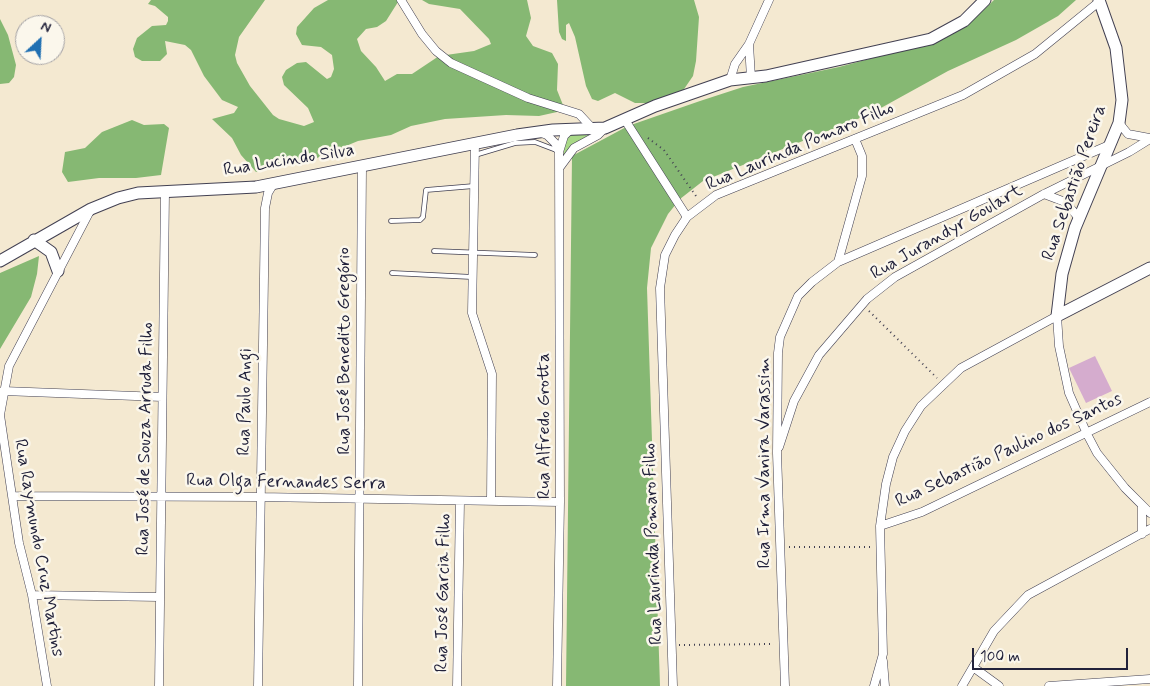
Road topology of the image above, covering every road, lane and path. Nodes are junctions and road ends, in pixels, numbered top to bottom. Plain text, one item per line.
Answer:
1 (401, 0) edge
2 (769, 0) edge
3 (985, 0) edge
4 (1100, 0) edge
5 (749, 44) junction
6 (751, 78) junction
7 (730, 80) junction
8 (624, 120) junction
9 (1119, 123) junction
10 (592, 128) junction
11 (604, 128) junction
12 (571, 129) junction
13 (538, 132) junction
14 (855, 139) junction
15 (1150, 139) edge
16 (1107, 146) junction
17 (475, 149) junction
18 (559, 152) junction
19 (668, 155) dead end
20 (1100, 165) junction
21 (362, 167) junction
22 (560, 167) junction
23 (274, 184) junction
24 (474, 186) junction
25 (256, 187) junction
26 (165, 192) junction
27 (1044, 194) junction
28 (702, 205) junction
29 (265, 208) junction
30 (91, 209) junction
31 (687, 217) junction
32 (1079, 218) junction
33 (391, 221) dead end
34 (34, 240) junction
35 (434, 251) dead end
36 (473, 253) junction
37 (535, 255) dead end
38 (0, 261) edge
39 (838, 262) junction
40 (1150, 268) edge
41 (58, 271) junction
42 (392, 273) dead end
43 (472, 277) junction
44 (862, 304) junction
45 (1058, 316) junction
46 (942, 384) junction
47 (3, 391) junction
48 (162, 398) junction
49 (1150, 402) edge
50 (0, 415) edge
51 (1087, 434) junction
52 (777, 454) junction
53 (12, 496) junction
54 (160, 497) junction
55 (259, 497) junction
56 (359, 500) junction
57 (460, 501) junction
58 (491, 501) junction
59 (560, 502) junction
60 (1142, 506) junction
61 (1150, 513) edge
62 (880, 526) junction
63 (1150, 530) edge
64 (1142, 534) junction
65 (780, 547) junction
66 (881, 547) junction
67 (32, 594) junction
68 (159, 597) junction
69 (783, 644) junction
70 (672, 645) junction
71 (882, 654) junction
72 (974, 667) junction
73 (1150, 679) edge
74 (47, 686) edge
75 (159, 686) edge
76 (258, 686) edge
77 (358, 686) edge
78 (458, 686) edge
79 (557, 686) edge
80 (673, 686) edge
81 (785, 686) edge
82 (875, 686) edge
83 (884, 686) edge
84 (962, 686) edge
85 (999, 686) edge
86 (1049, 686) edge

1 - 10 street
2 - 5 street
3 - 6 street
4 - 9 street, Rua Sebastião Pereira
4 - 14 street, Rua Laurinda Pomaro Filho
5 - 6 street
5 - 7 street
6 - 7 street
7 - 8 street
8 - 11 street
8 - 31 street
9 - 15 street, Rua Jurandyr Goulart
9 - 16 street, Rua Sebastião Pereira
10 - 11 street, Rua Lucindo Silva
10 - 12 street, Rua Lucindo Silva
11 - 22 street
12 - 13 street, Rua Lucindo Silva
12 - 18 street
13 - 17 street, Rua Lucindo Silva
13 - 18 street
14 - 28 street, Rua Laurinda Pomaro Filho
14 - 39 street
15 - 20 street, Rua Jurandyr Goulart
16 - 20 street, Rua Sebastião Pereira
16 - 39 street, Rua Irma Vanira Varassim
17 - 18 lane
17 - 21 street, Rua Lucindo Silva
17 - 24 street
18 - 22 street, Rua Alfredo Grotta
19 - 28 path
20 - 27 street, Rua Jurandyr Goulart
20 - 32 street, Rua Sebastião Pereira
21 - 23 street, Rua Lucindo Silva
21 - 56 street, Rua José Benedito Gregório
22 - 59 street, Rua Alfredo Grotta
23 - 25 street, Rua Lucindo Silva
23 - 29 street, Rua Paulo Angi
24 - 33 lane
24 - 36 street
25 - 26 street, Rua Lucindo Silva
25 - 29 street, Rua Paulo Angi
26 - 30 street, Rua Lucindo Silva
26 - 48 street, Rua José de Souza Arruda Filho
27 - 32 street, Rua Jurandyr Goulart
27 - 44 street, Rua Jurandyr Goulart
28 - 31 street, Rua Laurinda Pomaro Filho
29 - 55 street, Rua Paulo Angi
30 - 34 street, Rua Lucindo Silva
30 - 41 street, Rua Raymundo Cruz Martins
31 - 70 street, Rua Laurinda Pomaro Filho
32 - 45 street, Rua Sebastião Pereira
34 - 38 street, Rua Lucindo Silva
34 - 41 street
35 - 36 lane
36 - 37 lane
36 - 43 street
39 - 52 street, Rua Irma Vanira Varassim
40 - 45 street
41 - 47 street, Rua Raymundo Cruz Martins
42 - 43 lane
43 - 58 street
44 - 46 path
44 - 52 street, Rua Jurandyr Goulart
45 - 46 street
45 - 51 street, Rua Sebastião Pereira
46 - 62 street
47 - 48 street
47 - 50 street, Rua Raymundo Cruz Martins
48 - 54 street, Rua José de Souza Arruda Filho
49 - 51 street, Rua Sebastião Paulino dos Santos
50 - 53 street, Rua Raymundo Cruz Martins
51 - 60 street, Rua Sebastião Pereira
51 - 62 street, Rua Sebastião Paulino dos Santos
52 - 65 street, Rua Irma Vanira Varassim
53 - 54 street, Rua Olga Fernandes Serra
53 - 67 street, Rua Raymundo Cruz Martins
54 - 55 street, Rua Olga Fernandes Serra
54 - 68 street, Rua José de Souza Arruda Filho
55 - 56 street, Rua Olga Fernandes Serra
55 - 76 street, Rua Paulo Angi
56 - 57 street, Rua Olga Fernandes Serra
56 - 77 street, Rua José Benedito Gregório
57 - 58 street, Rua Olga Fernandes Serra
57 - 78 street, Rua José Garcia Filho
58 - 59 street, Rua Olga Fernandes Serra
59 - 79 street, Rua Alfredo Grotta
60 - 61 street, Rua Sebastião Pereira
60 - 64 street
62 - 66 street
63 - 64 street
64 - 72 street
65 - 66 path
65 - 69 street, Rua Irma Vanira Varassim
66 - 71 street
67 - 68 street
67 - 74 street, Rua Raymundo Cruz Martins
68 - 75 street, Rua José de Souza Arruda Filho
69 - 70 path
69 - 81 street, Rua Irma Vanira Varassim
70 - 80 street, Rua Laurinda Pomaro Filho
71 - 82 street
71 - 83 street
72 - 84 street
72 - 85 street
73 - 86 street
82 - 83 street

